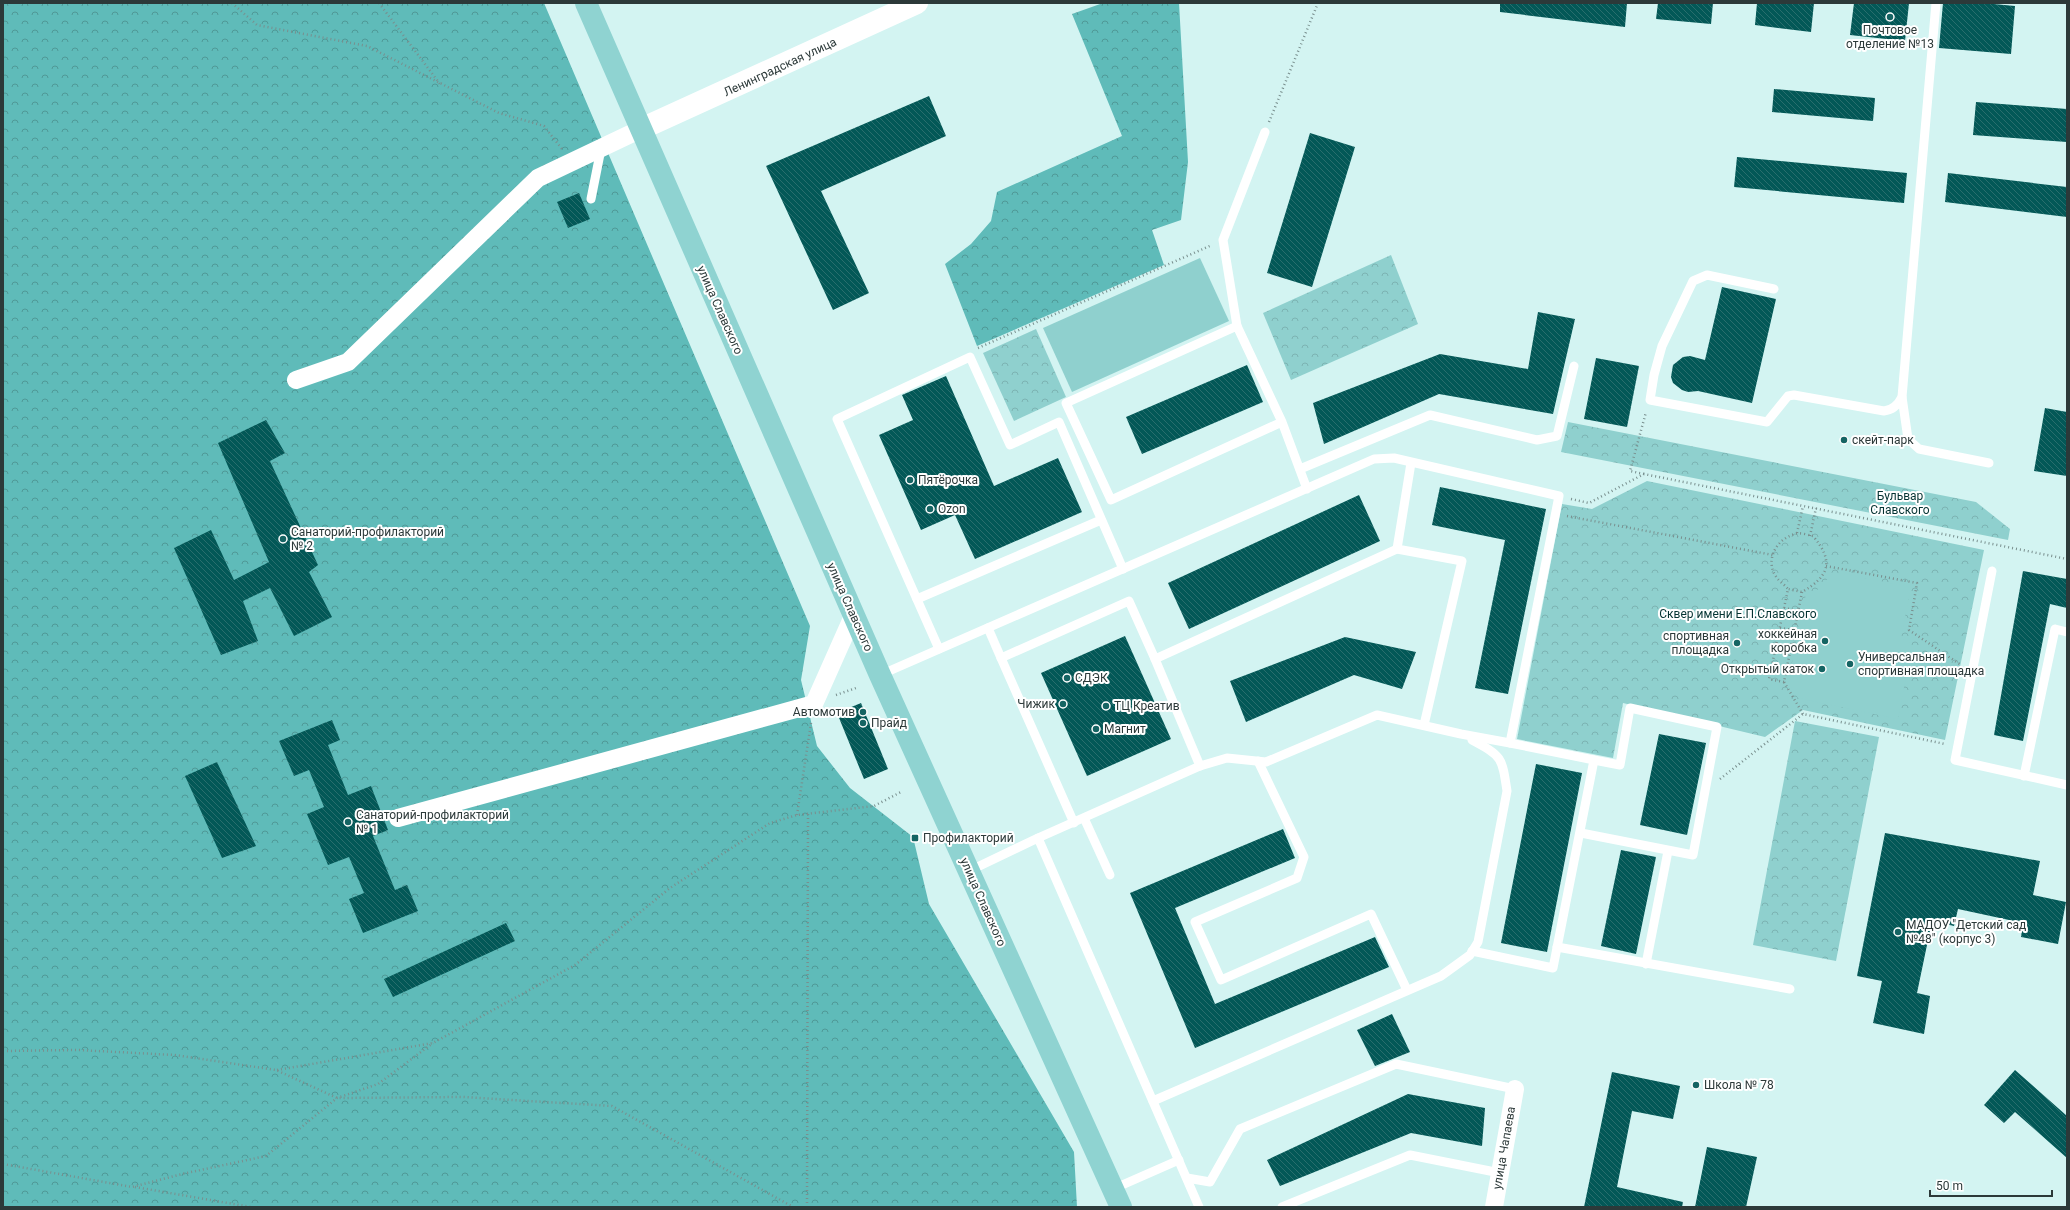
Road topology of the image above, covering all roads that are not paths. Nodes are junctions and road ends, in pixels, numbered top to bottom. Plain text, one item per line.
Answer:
1 (586, 3) edge
2 (917, 3) edge
3 (1936, 3) edge
4 (642, 129) junction
5 (1265, 132) road end
6 (601, 149) junction
7 (591, 199) dead end
8 (1774, 289) dead end
9 (1237, 326) junction
10 (1574, 366) dead end
11 (296, 380) dead end
12 (1902, 397) junction
13 (1282, 422) junction
14 (1411, 463) junction
15 (1989, 463) dead end
16 (1300, 470) junction
17 (1308, 489) junction
18 (1102, 520) junction
19 (1397, 549) junction
20 (1123, 570) junction
21 (1992, 570) dead end
22 (917, 599) junction
23 (854, 614) junction
24 (988, 628) junction
25 (2067, 632) edge
26 (939, 649) junction
27 (1001, 658) junction
28 (1155, 659) junction
29 (880, 675) junction
30 (1424, 725) junction
31 (1461, 734) junction
32 (1510, 743) junction
33 (1594, 760) junction
34 (1258, 761) junction
35 (1200, 766) junction
36 (2024, 776) junction
37 (2067, 785) edge
38 (398, 818) dead end
39 (1084, 818) junction
40 (1074, 823) junction
41 (1581, 833) junction
42 (1038, 838) junction
43 (1668, 851) junction
44 (969, 871) junction
45 (1110, 875) dead end
46 (1558, 947) junction
47 (1472, 951) junction
48 (1646, 964) junction
49 (1790, 989) dead end
50 (1407, 990) junction
51 (1515, 1089) joint
52 (1153, 1101) junction
53 (1179, 1160) junction
54 (1500, 1173) junction
55 (1187, 1178) junction
56 (1117, 1198) edge
57 (1199, 1207) edge
58 (1282, 1207) edge
59 (1494, 1207) edge

1 - 4 main road, улица Славского
2 - 4 street, Ленинградская улица
3 - 12 lane
4 - 6 street
4 - 23 main road, улица Славского
5 - 9 lane
6 - 7 lane
6 - 11 street
8 - 12 lane
9 - 13 lane
9 - 13 lane
10 - 16 lane
12 - 15 lane
13 - 16 lane
14 - 17 lane
14 - 19 lane
14 - 32 lane
16 - 17 lane
17 - 20 lane
18 - 20 lane
18 - 22 lane
18 - 22 lane
19 - 28 lane
19 - 30 lane
20 - 24 lane
21 - 36 lane
22 - 26 lane
23 - 29 main road, улица Славского
23 - 38 street
24 - 26 lane
24 - 27 lane
25 - 36 lane
26 - 29 lane
27 - 28 lane
27 - 40 lane
28 - 35 lane
29 - 44 main road, улица Славского
30 - 31 lane
30 - 34 lane
31 - 32 lane
31 - 47 lane
32 - 33 lane
33 - 41 lane
33 - 43 lane
34 - 35 lane
34 - 50 lane
35 - 39 lane
36 - 37 lane
39 - 40 lane
39 - 45 lane
40 - 42 lane
41 - 43 lane
41 - 46 lane
42 - 44 lane
42 - 52 lane
43 - 48 lane
44 - 56 main road, улица Славского
46 - 47 lane
46 - 48 lane
47 - 50 lane
48 - 49 lane
50 - 52 lane
51 - 54 street, улица Чапаева
51 - 55 lane
52 - 53 lane
53 - 55 lane
53 - 56 lane
54 - 58 lane
54 - 59 street, улица Чапаева
55 - 57 lane

